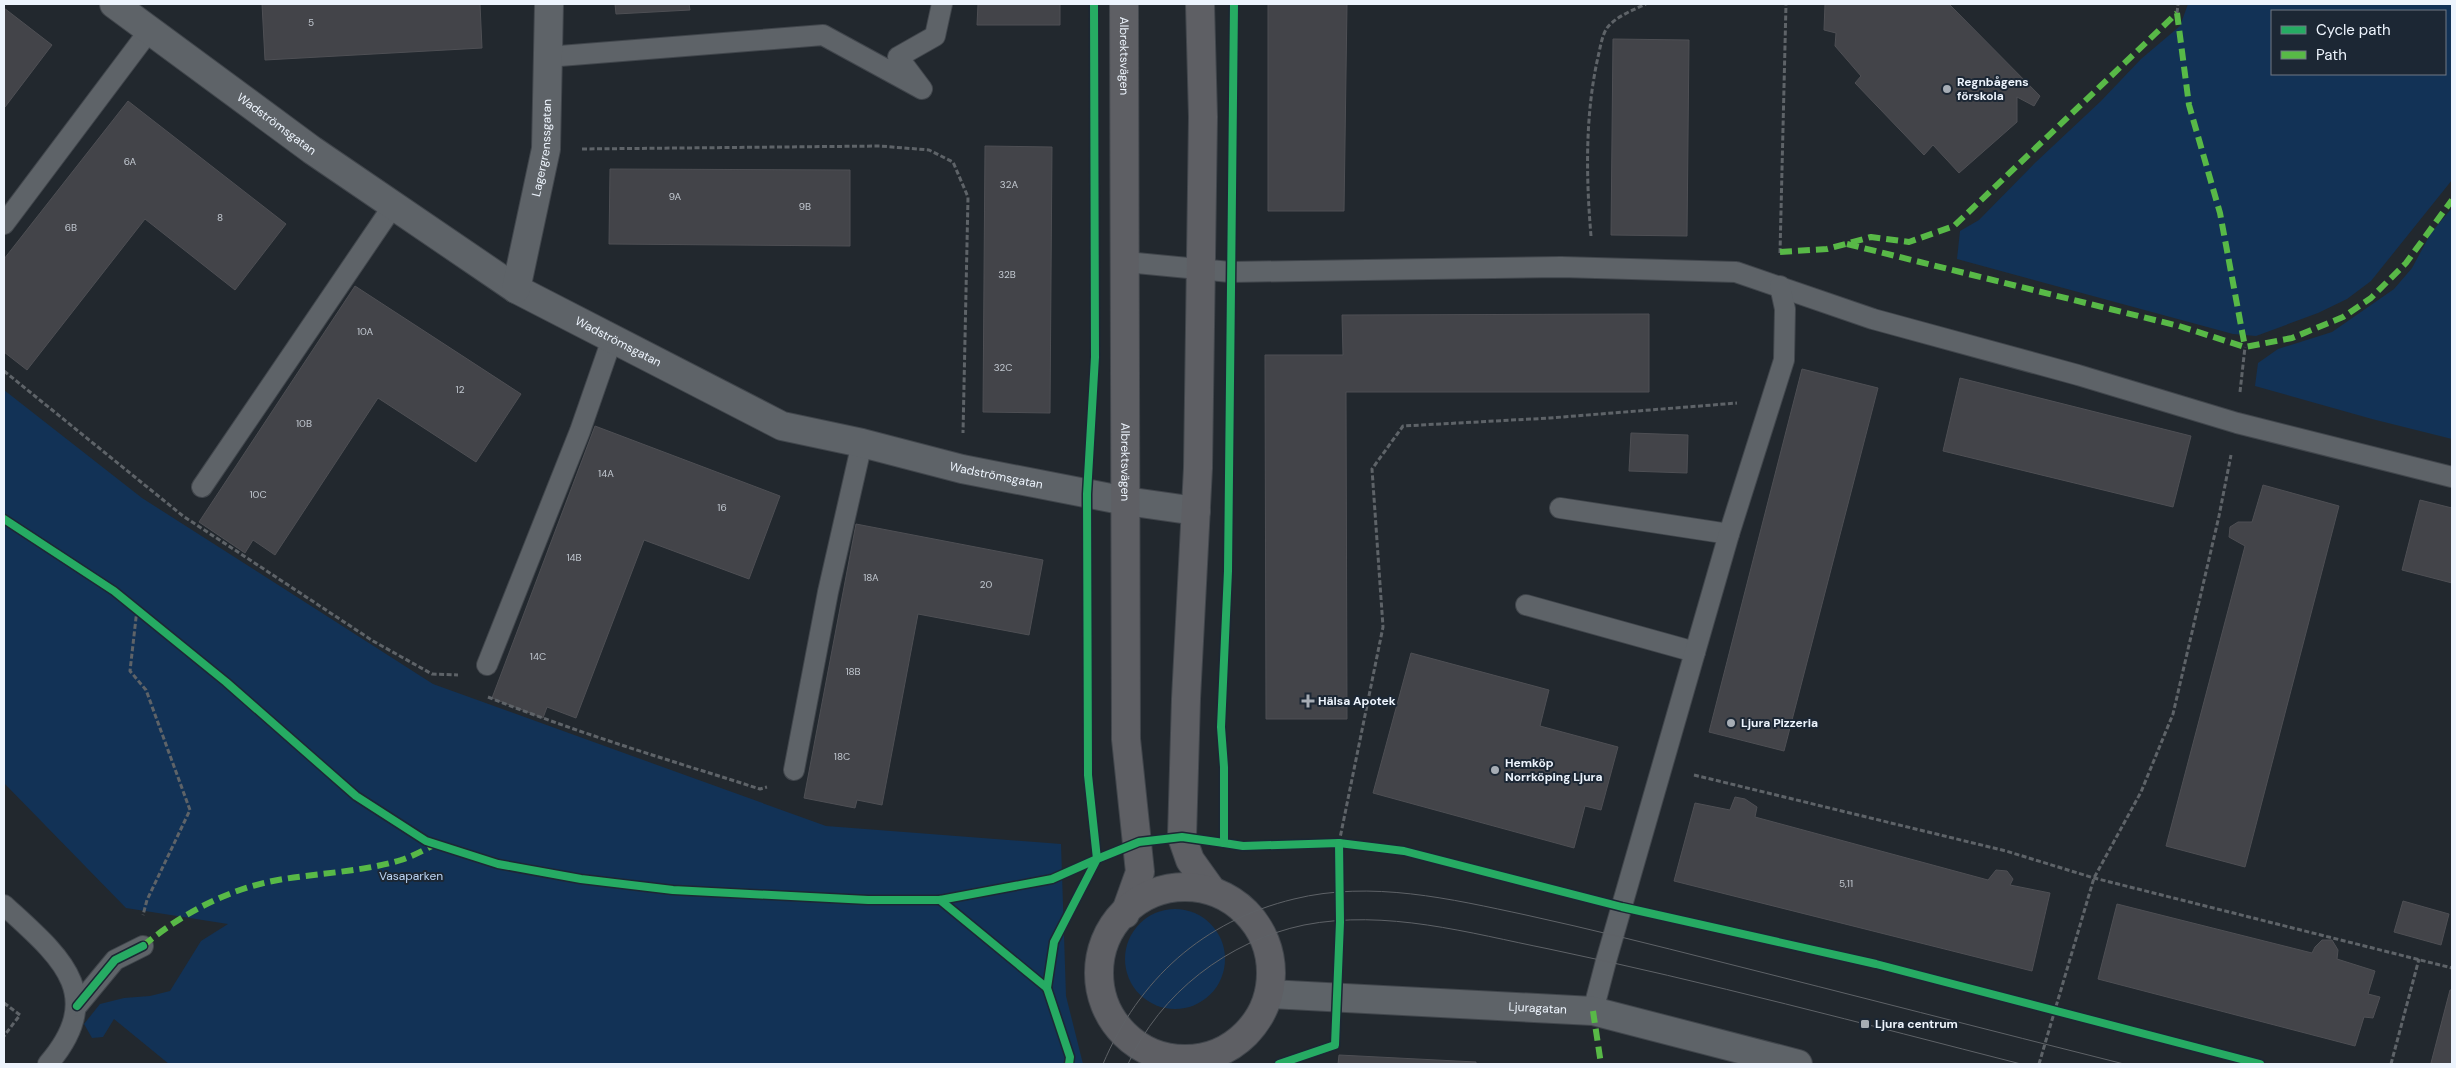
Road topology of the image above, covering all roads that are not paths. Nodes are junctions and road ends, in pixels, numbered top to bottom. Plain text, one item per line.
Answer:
1 (114, 4) edge
2 (549, 4) edge
3 (942, 4) edge
4 (1124, 4) edge
5 (1200, 4) edge
6 (149, 30) junction
7 (547, 57) junction
8 (394, 206) junction
9 (4, 224) edge
10 (1126, 262) junction
11 (1201, 271) junction
12 (1780, 286) junction
13 (516, 289) junction
14 (612, 339) junction
15 (862, 443) junction
16 (2452, 477) edge
17 (202, 487) dead end
18 (1126, 501) junction
19 (1560, 508) dead end
20 (1196, 511) junction
21 (1729, 534) junction
22 (1526, 605) dead end
23 (1695, 652) junction
24 (486, 670) road end
25 (794, 770) road end
26 (1210, 888) junction
27 (4, 905) edge
28 (1125, 914) junction
29 (143, 946) road end
30 (1269, 994) junction
31 (77, 1006) junction
32 (1593, 1011) junction
33 (1150, 1059) edge
34 (1208, 1059) edge
35 (48, 1064) edge
36 (1798, 1064) edge

1 - 6 street, Wadströmsgatan
2 - 7 street, Lagergrenssgatan
3 - 7 lane
4 - 10 main road, Albrektsvägen
5 - 11 main road
6 - 8 street, Wadströmsgatan
6 - 9 lane
7 - 13 street, Lagergrenssgatan
8 - 13 street, Wadströmsgatan
8 - 17 lane
10 - 11 lane
10 - 18 main road, Albrektsvägen
11 - 12 lane
11 - 20 main road
12 - 16 lane
12 - 21 lane
13 - 14 street, Wadströmsgatan
14 - 15 street, Wadströmsgatan
14 - 24 lane
15 - 18 street, Wadströmsgatan
15 - 25 lane
18 - 20 street, Wadströmsgatan
18 - 28 main road, Albrektsvägen
19 - 21 lane
20 - 26 main road
21 - 23 lane
22 - 23 lane
23 - 32 lane
26 - 28 main road
26 - 30 main road
27 - 31 lane
28 - 33 main road
29 - 31 lane
30 - 32 street, Ljuragatan
30 - 34 main road
31 - 35 lane
32 - 36 street, Ljuragatan
33 - 34 main road

